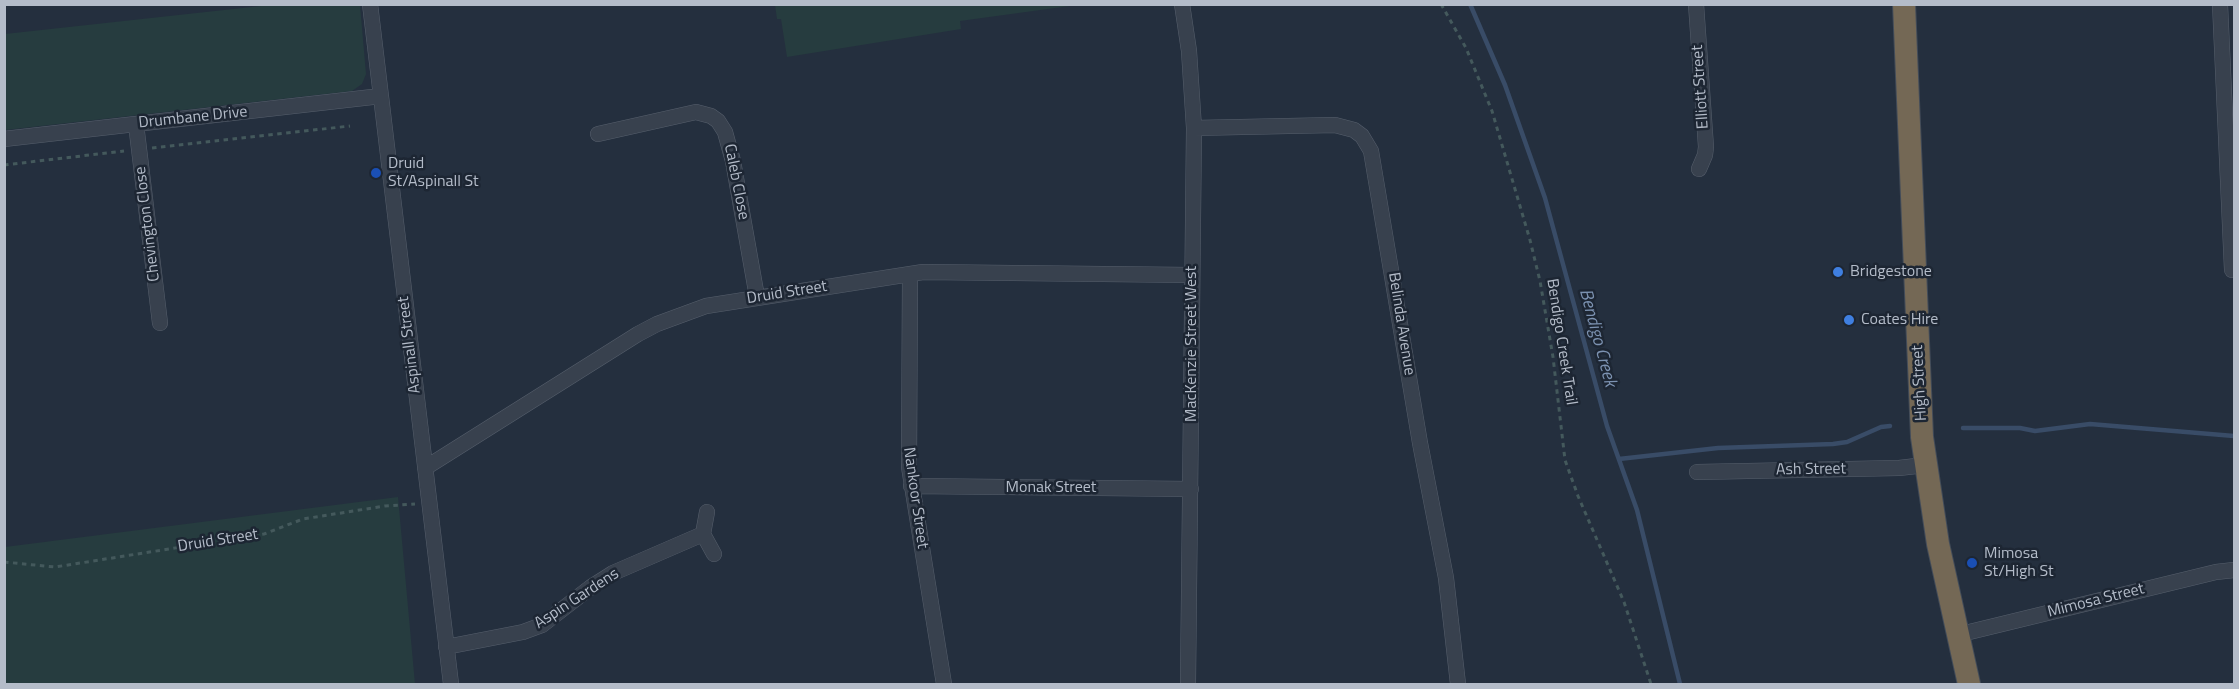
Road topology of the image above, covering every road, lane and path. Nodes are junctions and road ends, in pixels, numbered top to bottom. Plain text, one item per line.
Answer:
1 (370, 4) edge
2 (1182, 4) edge
3 (1441, 4) edge
4 (1696, 4) edge
5 (1904, 4) edge
6 (2220, 4) edge
7 (381, 96) junction
8 (136, 124) junction
9 (350, 126) dead end
10 (1194, 128) junction
11 (598, 134) dead end
12 (4, 139) edge
13 (146, 149) dead end
14 (132, 150) dead end
15 (4, 165) edge
16 (1699, 169) dead end
17 (2231, 188) edge
18 (2232, 270) dead end
19 (910, 274) junction
20 (1192, 275) junction
21 (757, 297) junction
22 (159, 323) dead end
23 (1925, 465) junction
24 (425, 468) junction
25 (1697, 472) dead end
26 (911, 486) junction
27 (1191, 489) junction
28 (429, 503) junction
29 (707, 512) dead end
30 (703, 534) junction
31 (714, 554) dead end
32 (4, 561) edge
33 (2235, 570) edge
34 (1957, 635) junction
35 (446, 647) junction
36 (451, 684) edge
37 (944, 684) edge
38 (1188, 684) edge
39 (1458, 684) edge
40 (1652, 684) edge
41 (1969, 684) edge

1 - 7 street, Aspinall Street
2 - 10 street, MacKenzie Street West
3 - 40 path, Bendigo Creek Trail
4 - 16 street, Elliott Street
5 - 23 highway, High Street
6 - 17 street
7 - 8 street, Drumbane Drive
7 - 24 street, Aspinall Street
8 - 12 street, Drumbane Drive
8 - 22 street, Chevington Close
9 - 13 path
10 - 20 street, MacKenzie Street West
10 - 39 street, Belinda Avenue
11 - 21 street, Caleb Close
14 - 15 path
17 - 18 street
19 - 20 street, Druid Street
19 - 21 street, Druid Street
19 - 26 street, Nankoor Street
20 - 27 street, MacKenzie Street West
21 - 24 street, Druid Street
23 - 25 street, Ash Street
23 - 34 highway, High Street
24 - 28 street, Aspinall Street
26 - 27 street, Monak Street
26 - 37 street, Nankoor Street
27 - 38 street, MacKenzie Street West
28 - 32 path, Druid Street
28 - 35 street, Aspinall Street
29 - 30 street
30 - 31 street
30 - 35 street, Aspin Gardens
33 - 34 street, Mimosa Street
34 - 41 highway, High Street
35 - 36 street, Aspinall Street

